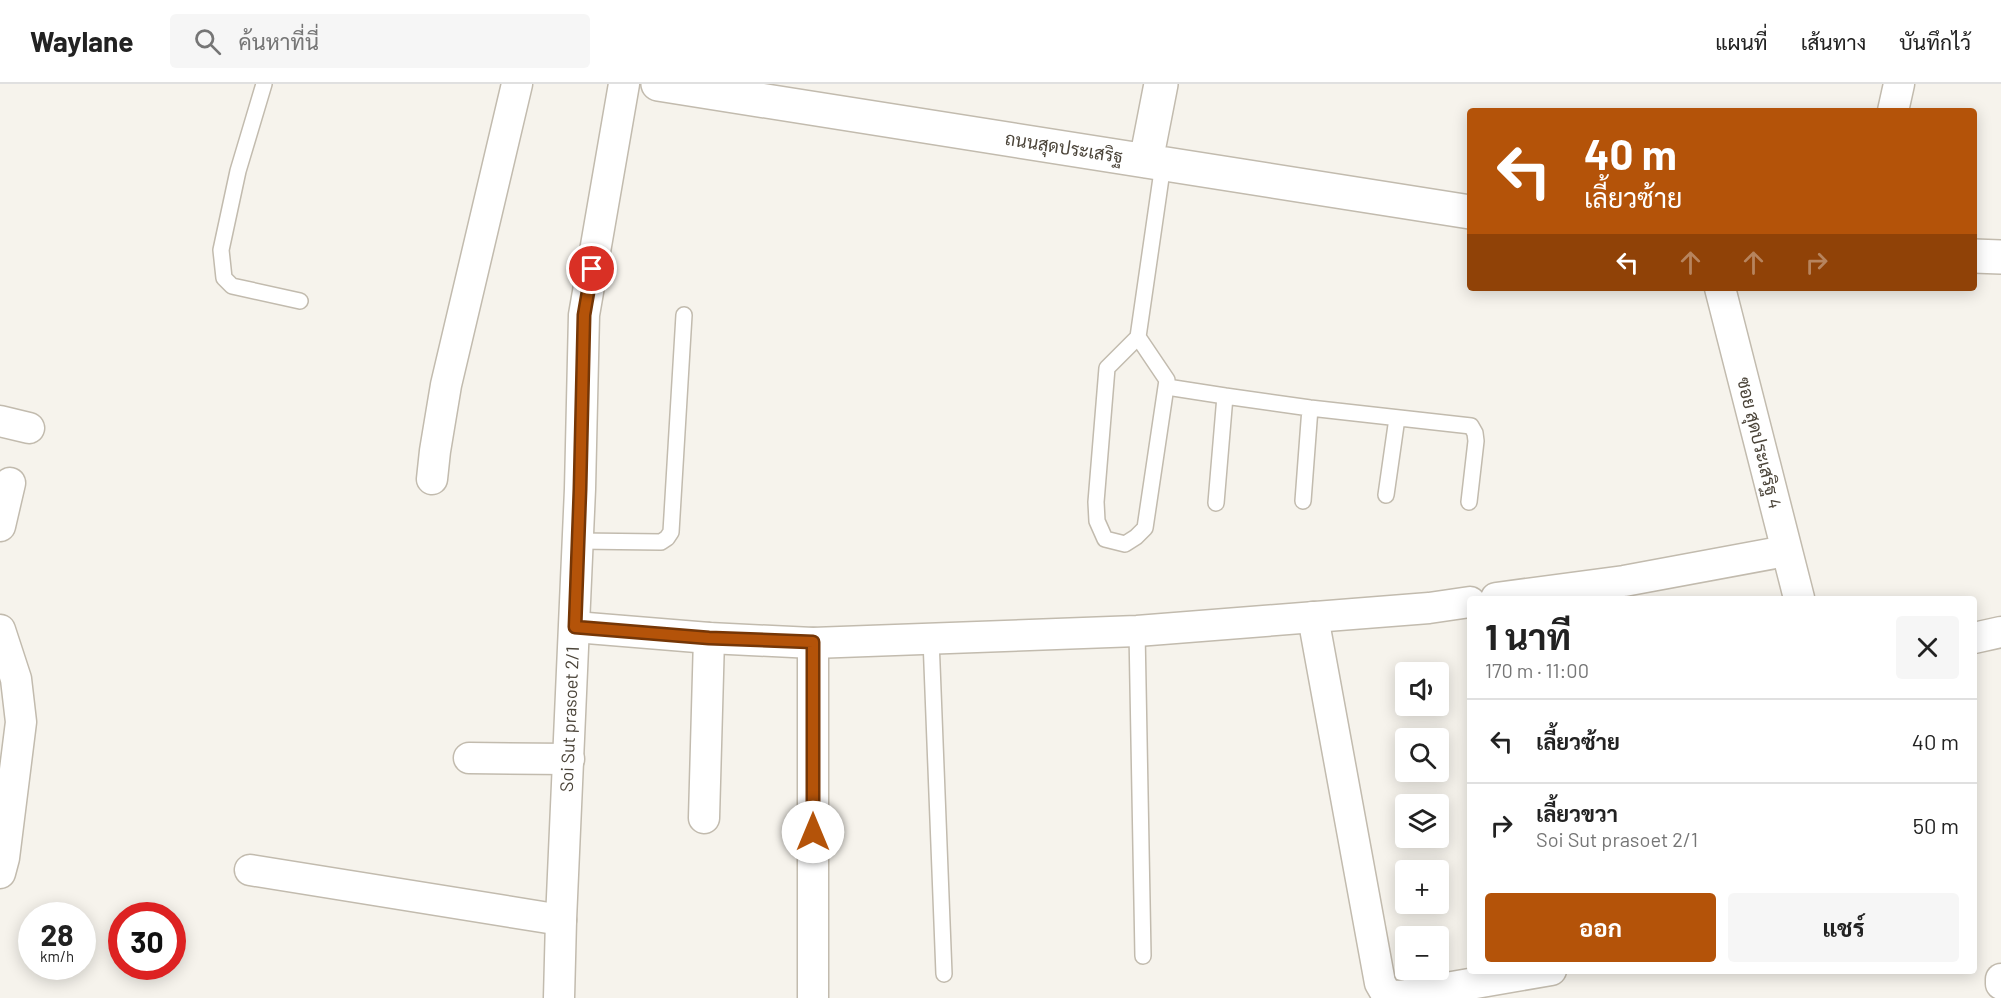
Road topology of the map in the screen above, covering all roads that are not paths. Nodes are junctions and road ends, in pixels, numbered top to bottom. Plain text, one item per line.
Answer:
1 (264, 84) edge
2 (518, 84) edge
3 (624, 84) edge
4 (658, 84) edge
5 (1161, 84) edge
6 (1899, 84) edge
7 (1894, 108) edge
8 (1155, 162) junction
9 (1467, 212) edge
10 (1977, 256) edge
11 (2001, 257) edge
12 (1721, 291) edge
13 (300, 300) dead end
14 (684, 315) dead end
15 (1138, 337) junction
16 (1167, 387) junction
17 (1225, 396) junction
18 (1310, 408) junction
19 (1397, 418) junction
20 (0, 421) edge
21 (29, 428) dead end
22 (432, 479) dead end
23 (10, 483) dead end
24 (1386, 495) dead end
25 (1303, 501) dead end
26 (1468, 502) dead end
27 (1216, 503) dead end
28 (0, 526) edge
29 (578, 541) junction
30 (1786, 550) junction
31 (1511, 596) edge
32 (1798, 596) edge
33 (1467, 602) edge
34 (1313, 617) junction
35 (575, 627) junction
36 (0, 630) edge
37 (1137, 631) junction
38 (2001, 632) edge
39 (1977, 637) edge
40 (709, 638) junction
41 (931, 639) junction
42 (813, 642) junction
43 (470, 758) dead end
44 (569, 759) junction
45 (704, 818) dead end
46 (250, 870) dead end
47 (0, 873) edge
48 (561, 920) junction
49 (1143, 956) dead end
50 (944, 974) dead end
51 (1529, 974) edge
52 (2001, 979) edge
53 (2001, 984) edge
54 (1400, 997) edge
55 (559, 998) edge
56 (813, 998) edge

1 - 13 lane
2 - 22 street
3 - 29 street, Soi Sut prasoet 2/1
4 - 8 street, ถนนสุดประเสริฐ
5 - 8 street
6 - 7 street
8 - 9 street, ถนนสุดประเสริฐ
8 - 15 lane
10 - 11 street
12 - 30 street, ซอย สุดประเสริฐ 4
14 - 29 lane
15 - 16 lane
15 - 16 lane
16 - 17 lane
17 - 18 lane
17 - 27 lane
18 - 19 lane
18 - 25 lane
19 - 24 lane
19 - 26 lane
20 - 21 street
23 - 28 street
29 - 35 street, Soi Sut prasoet 2/1
30 - 31 street
30 - 32 street, ซอย สุดประเสริฐ 4
33 - 34 street
34 - 37 street
34 - 54 street
35 - 40 street
35 - 44 street, Soi Sut prasoet 2/1
36 - 47 street
37 - 41 street
37 - 49 lane
38 - 39 street
40 - 42 street
40 - 45 street
41 - 42 street
41 - 50 lane
42 - 56 street
43 - 44 street
44 - 48 street, Soi Sut prasoet 2/1
46 - 48 street
48 - 55 street, Soi Sut prasoet 2/1
51 - 54 street
52 - 53 street

